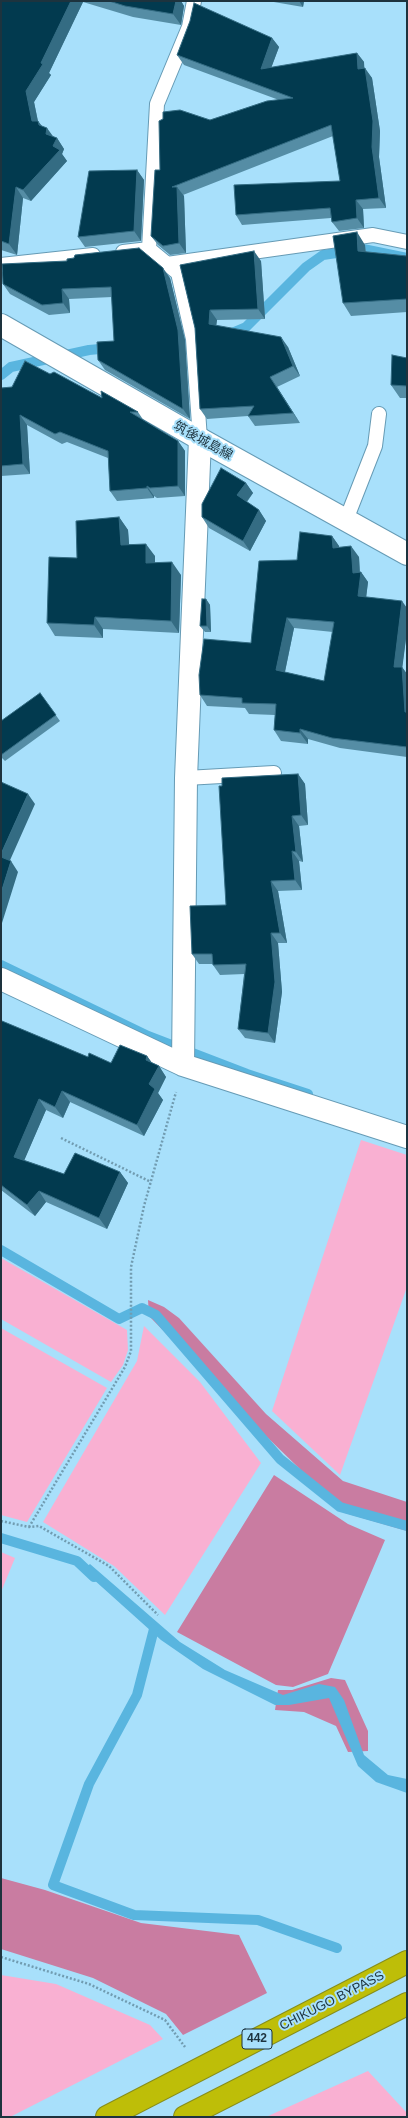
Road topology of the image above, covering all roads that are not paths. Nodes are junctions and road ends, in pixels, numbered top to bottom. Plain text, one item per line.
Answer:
1 (194, 1) edge
2 (407, 242) edge
3 (149, 249) junction
4 (1, 264) edge
5 (167, 264) junction
6 (1, 325) edge
7 (380, 414) dead end
8 (200, 439) junction
9 (346, 520) junction
10 (407, 554) edge
11 (274, 774) edge
12 (186, 778) junction
13 (1, 979) edge
14 (183, 1065) junction
15 (407, 1137) edge
16 (407, 1962) edge
17 (407, 2004) edge
18 (107, 2117) edge
19 (185, 2117) edge

1 - 3 lane
2 - 5 lane
3 - 4 lane
3 - 5 lane
5 - 8 lane
6 - 8 street, 筑後城島線
7 - 9 lane
8 - 9 street, 筑後城島線
8 - 12 street
9 - 10 street, 筑後城島線
11 - 12 lane
12 - 14 street
13 - 14 street
14 - 15 street
16 - 18 highway, CHIKUGO BYPASS / 442
17 - 19 highway

